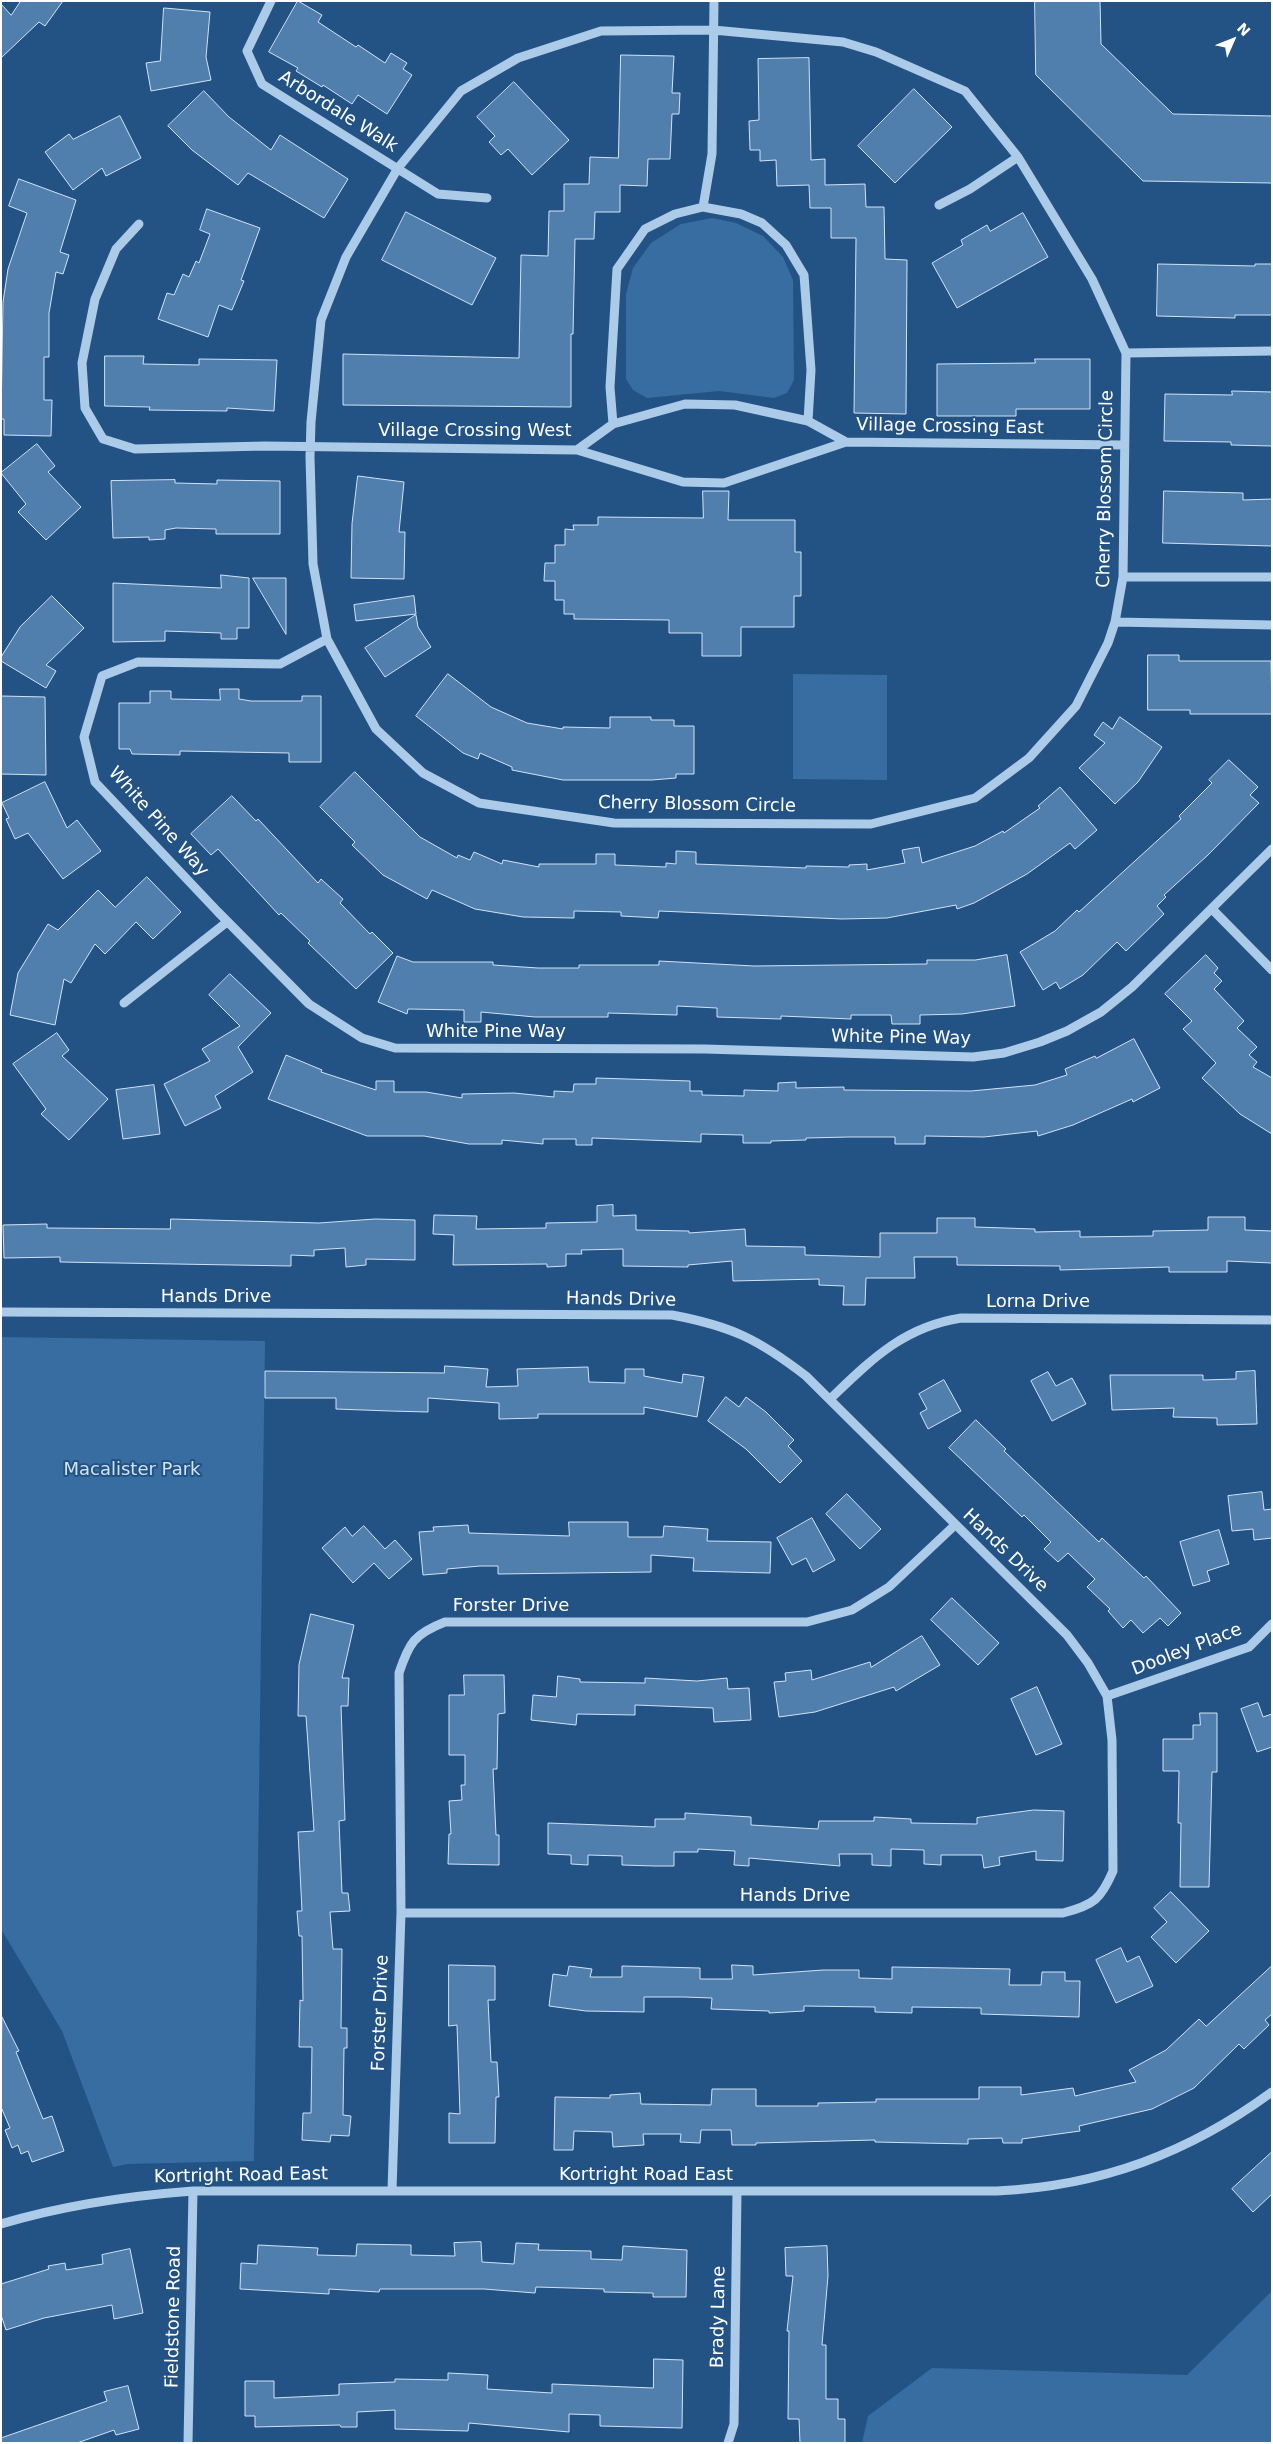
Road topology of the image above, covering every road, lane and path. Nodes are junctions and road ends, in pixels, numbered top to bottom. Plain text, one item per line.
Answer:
1 (271, 1) edge
2 (714, 1) edge
3 (714, 30) junction
4 (1018, 157) junction
5 (398, 168) junction
6 (487, 198) dead end
7 (939, 205) dead end
8 (703, 207) junction
9 (140, 224) dead end
10 (1272, 351) edge
11 (1126, 353) junction
12 (808, 421) junction
13 (613, 424) junction
14 (846, 442) junction
15 (1124, 445) junction
16 (310, 447) junction
17 (577, 450) junction
18 (1123, 577) junction
19 (1272, 577) edge
20 (1115, 622) junction
21 (1272, 625) edge
22 (327, 639) junction
23 (1272, 849) edge
24 (1212, 909) junction
25 (227, 922) junction
26 (1272, 970) edge
27 (124, 1002) dead end
28 (1, 1312) edge
29 (1272, 1320) edge
30 (830, 1399) junction
31 (955, 1525) junction
32 (1272, 1624) edge
33 (1107, 1696) junction
34 (401, 1913) junction
35 (1272, 2092) edge
36 (392, 2190) junction
37 (193, 2191) junction
38 (737, 2191) junction
39 (1, 2224) edge
40 (188, 2443) edge
41 (728, 2443) edge

1 - 5 street, Arbordale Walk
2 - 3 street
3 - 4 street, Cherry Blossom Circle
3 - 5 street, Cherry Blossom Circle
3 - 8 street
4 - 7 street
4 - 11 street, Cherry Blossom Circle
5 - 6 street
5 - 16 street, Cherry Blossom Circle
8 - 12 street
8 - 13 street
9 - 16 street, Village Crossing West
10 - 11 street
11 - 15 street, Cherry Blossom Circle
12 - 13 street, Village Crossing West
12 - 14 street, Village Crossing West
13 - 17 street, Village Crossing West
14 - 15 street, Village Crossing East
14 - 17 street, Village Crossing East
15 - 18 street, Cherry Blossom Circle
16 - 17 street, Village Crossing West
16 - 22 street, Cherry Blossom Circle
18 - 19 street
18 - 20 street, Cherry Blossom Circle
20 - 21 street
20 - 22 street, Cherry Blossom Circle
22 - 25 street, White Pine Way
23 - 24 street, White Pine Way
24 - 25 street, White Pine Way
24 - 26 street
25 - 27 street
28 - 30 street, Hands Drive
29 - 30 street, Lorna Drive
30 - 31 street, Hands Drive
31 - 33 street, Hands Drive
31 - 34 street, Forster Drive
32 - 33 street, Dooley Place
33 - 34 street, Hands Drive
34 - 36 street, Forster Drive
35 - 38 street, Kortright Road East
36 - 37 street, Kortright Road East
36 - 38 street, Kortright Road East
37 - 39 street, Kortright Road East
37 - 40 street, Fieldstone Road
38 - 41 street, Brady Lane

